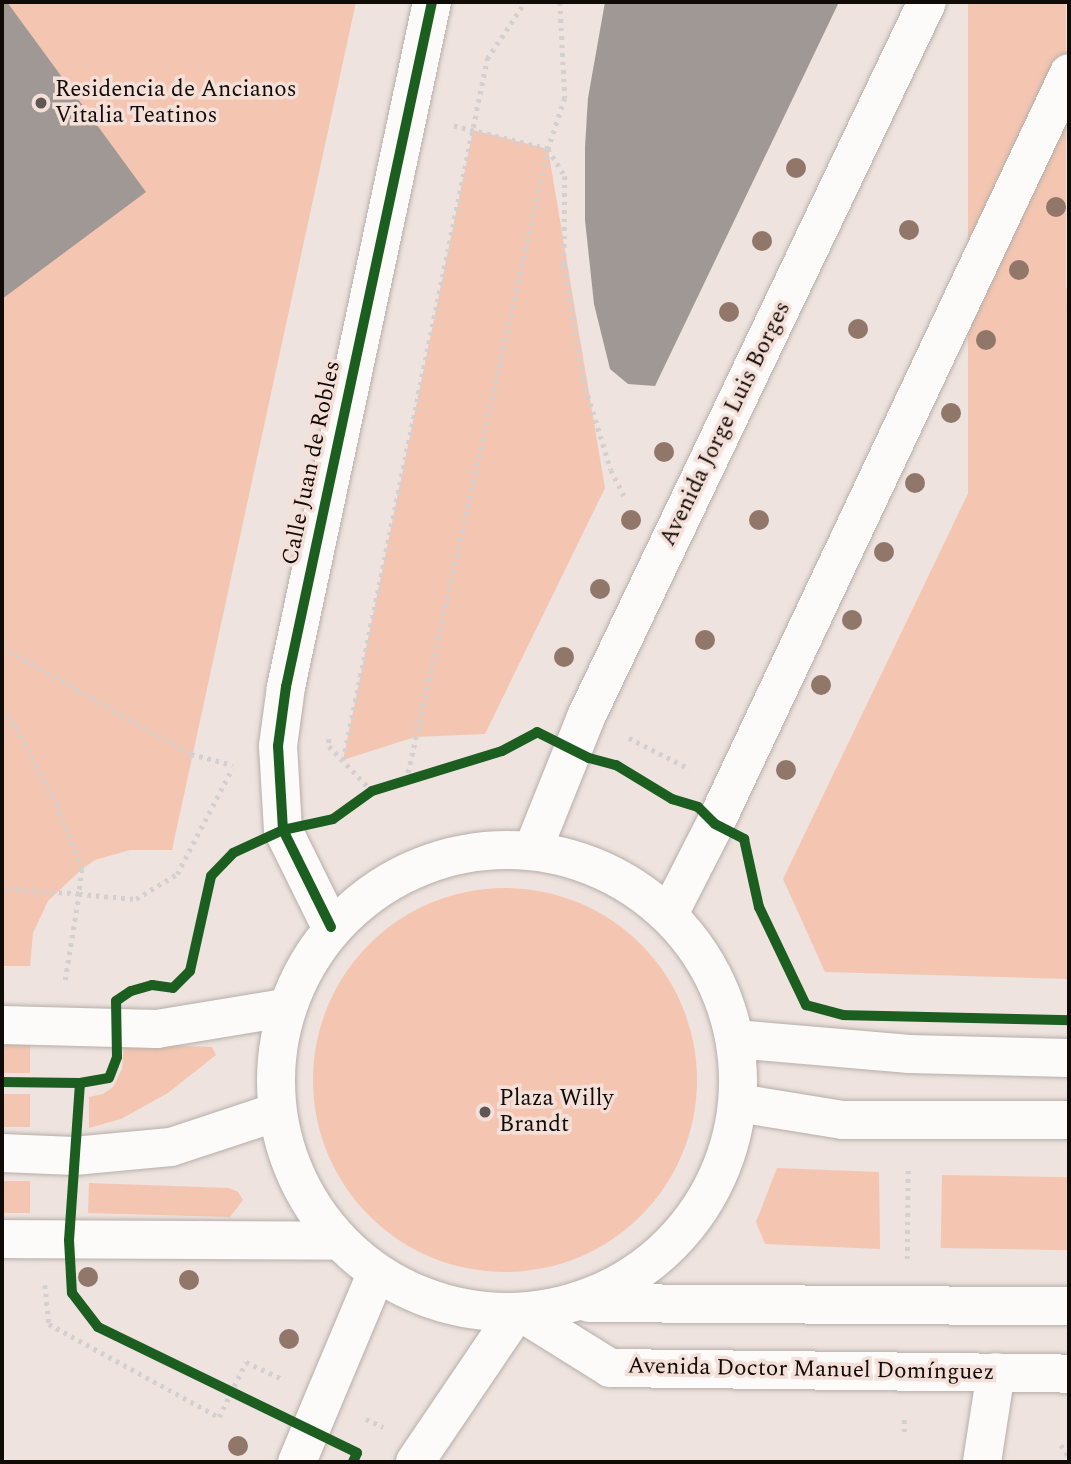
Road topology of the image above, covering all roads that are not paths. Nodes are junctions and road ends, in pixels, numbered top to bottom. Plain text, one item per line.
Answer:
1 (432, 2) edge
2 (927, 2) edge
3 (1069, 74) edge
4 (533, 849) junction
5 (669, 914) junction
6 (331, 927) junction
7 (284, 1008) junction
8 (2, 1025) edge
9 (735, 1040) junction
10 (1069, 1058) edge
11 (737, 1103) junction
12 (274, 1113) junction
13 (1069, 1120) edge
14 (2, 1153) edge
15 (2, 1239) edge
16 (334, 1241) junction
17 (375, 1276) junction
18 (580, 1303) junction
19 (1069, 1306) edge
20 (519, 1315) junction
21 (996, 1372) junction
22 (1069, 1374) edge
23 (297, 1462) edge
24 (415, 1462) edge
25 (982, 1462) edge

1 - 6 main road, Calle Juan de Robles
2 - 4 main road, Avenida Jorge Luis Borges
3 - 5 main road
4 - 5 main road
4 - 6 main road
5 - 9 main road
6 - 7 main road
7 - 8 main road
7 - 12 main road
9 - 10 main road
9 - 11 main road
11 - 13 main road
11 - 18 main road
12 - 14 main road
12 - 16 main road
15 - 16 main road
16 - 17 main road
17 - 20 main road
17 - 23 main road
18 - 19 main road
18 - 20 main road
20 - 21 main road, Avenida Doctor Manuel Domínguez
20 - 24 main road
21 - 22 main road, Avenida Doctor Manuel Domínguez
21 - 25 main road

